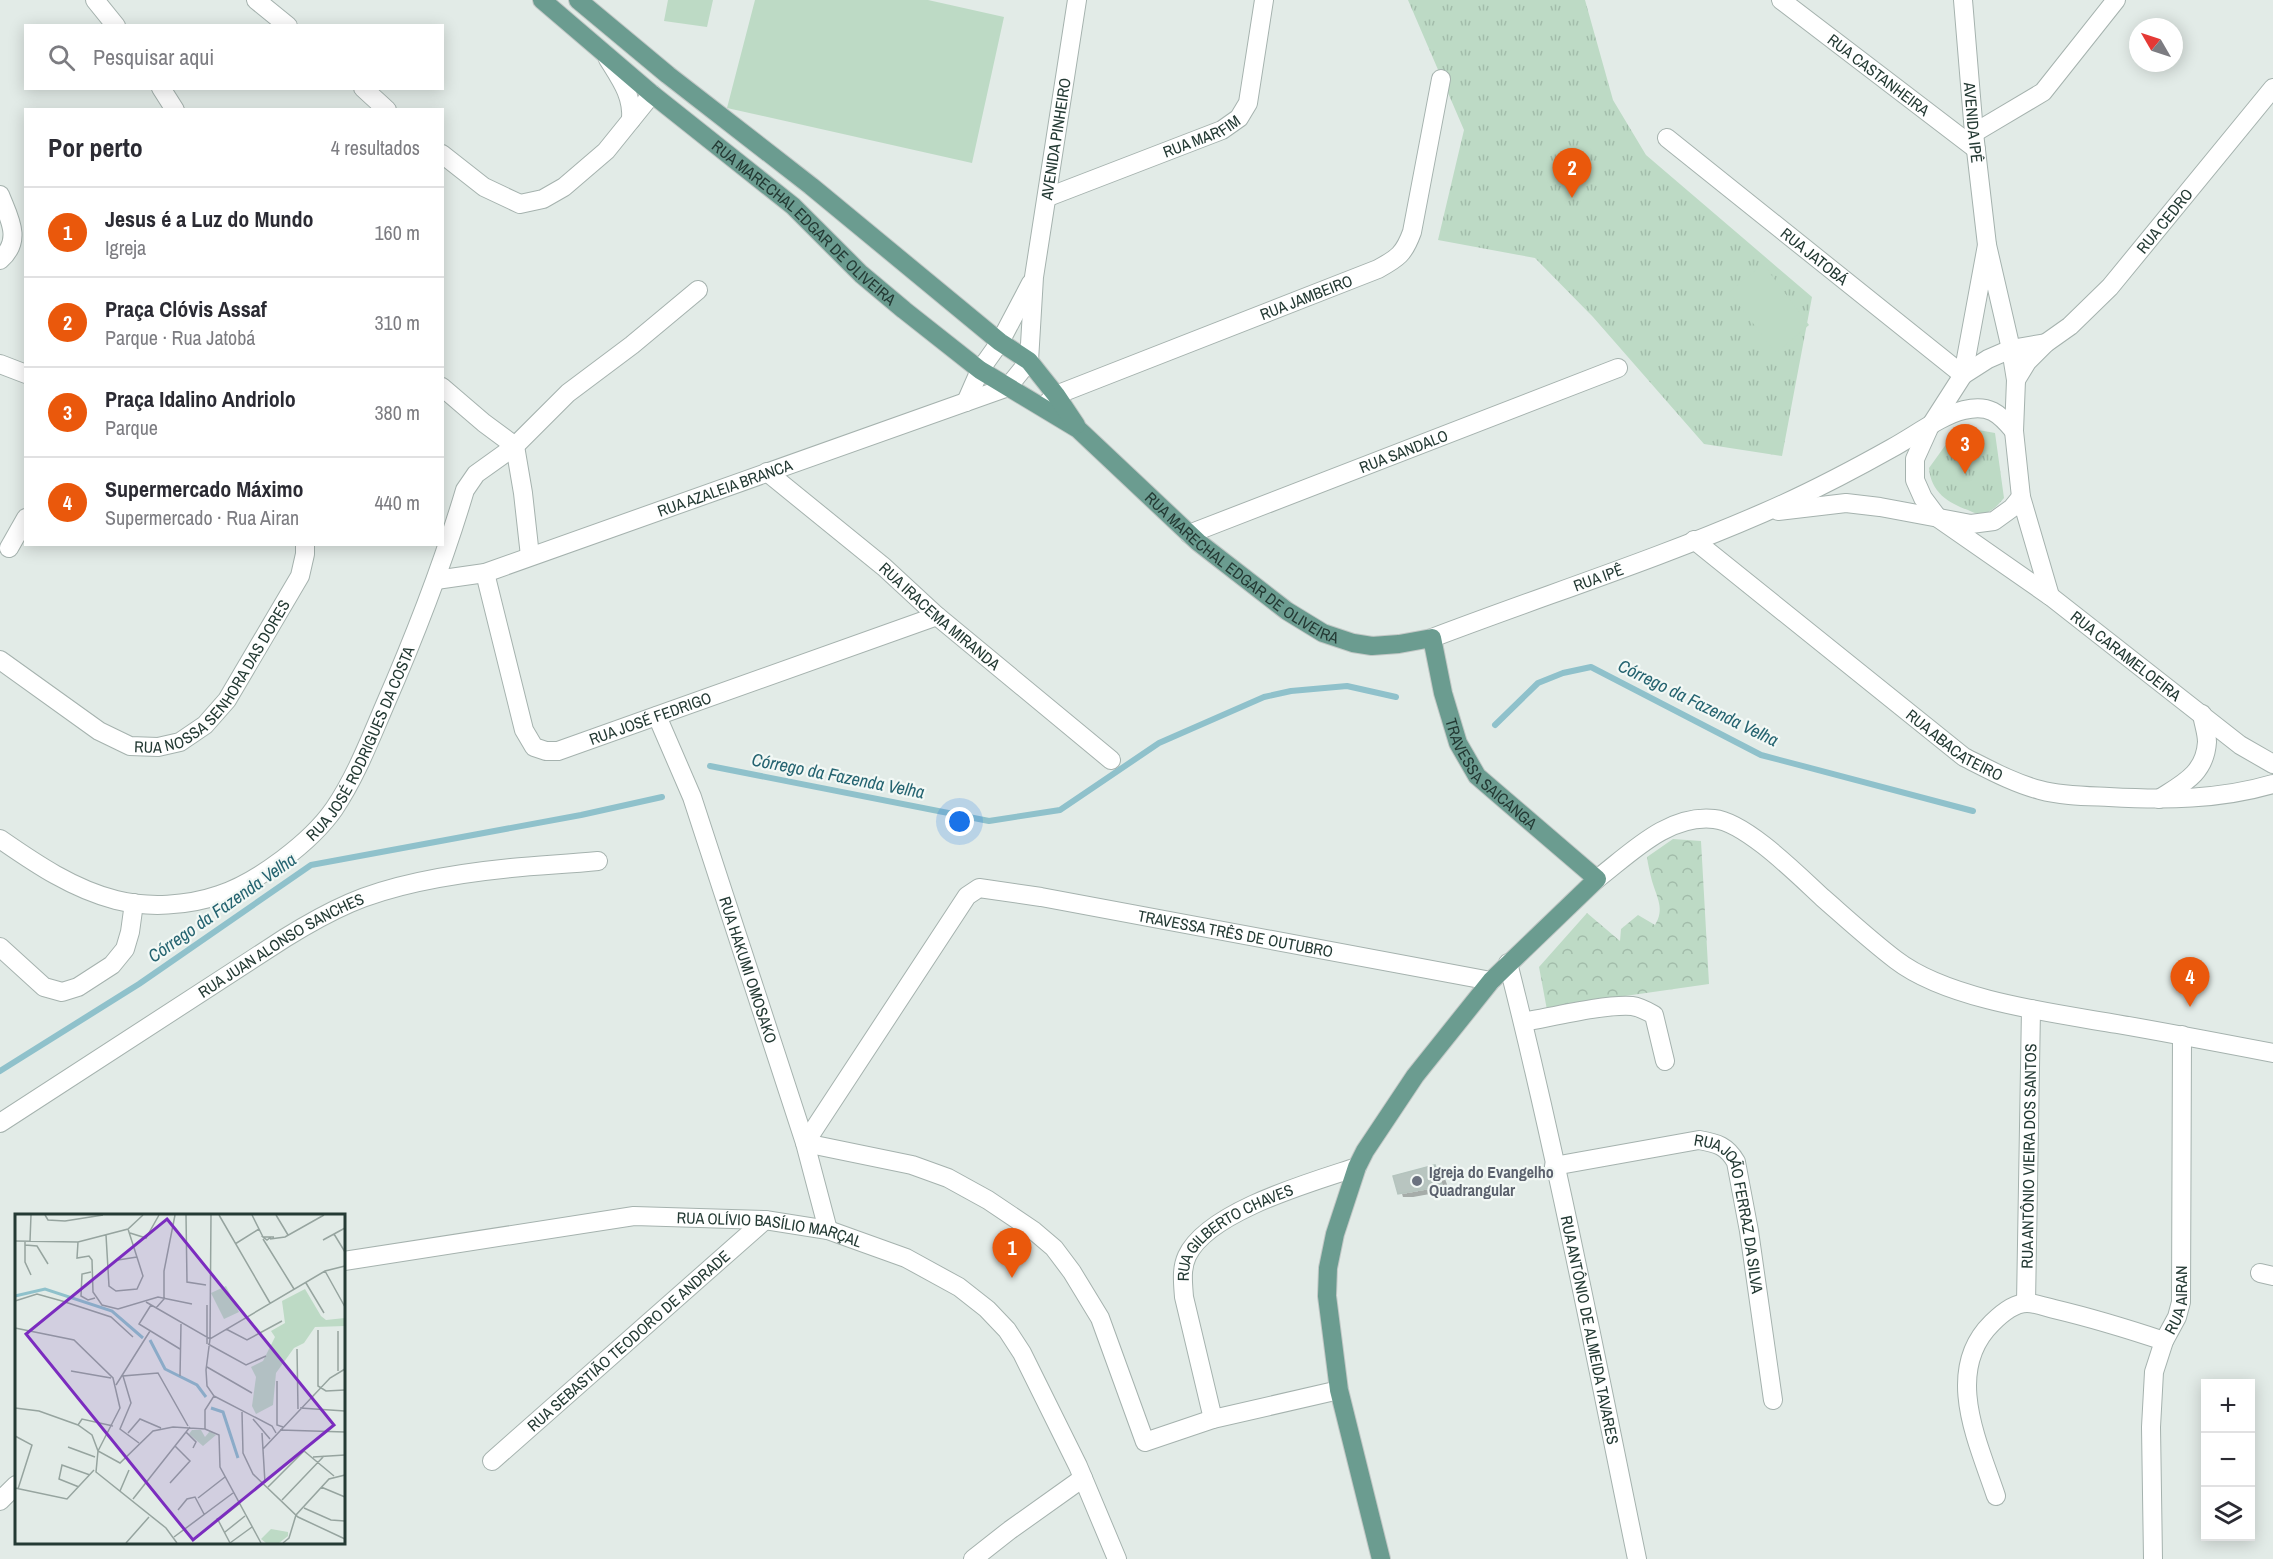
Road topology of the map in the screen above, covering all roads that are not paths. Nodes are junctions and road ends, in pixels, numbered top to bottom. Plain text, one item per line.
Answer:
1 (95, 0) edge
2 (256, 0) edge
3 (542, 0) edge
4 (578, 0) edge
5 (1077, 0) edge
6 (1263, 0) edge
7 (1781, 0) edge
8 (1963, 0) edge
9 (2116, 0) edge
10 (114, 24) edge
11 (286, 24) edge
12 (606, 55) junction
13 (1441, 79) dead end
14 (2273, 88) edge
15 (162, 90) edge
16 (365, 90) edge
17 (652, 94) junction
18 (175, 108) edge
19 (385, 108) edge
20 (631, 120) junction
21 (1667, 138) dead end
22 (1975, 141) junction
23 (444, 156) edge
24 (0, 195) edge
25 (1048, 197) junction
26 (1988, 245) junction
27 (0, 260) edge
28 (1034, 277) junction
29 (698, 290) dead end
30 (1000, 342) junction
31 (2046, 343) junction
32 (2011, 349) junction
33 (1029, 360) junction
34 (0, 364) edge
35 (1618, 368) dead end
36 (980, 370) junction
37 (24, 374) edge
38 (1963, 375) junction
39 (2016, 380) junction
40 (1008, 387) junction
41 (444, 389) edge
42 (1056, 395) junction
43 (966, 402) junction
44 (1042, 407) junction
45 (1929, 428) junction
46 (1078, 429) junction
47 (2014, 431) junction
48 (515, 446) junction
49 (768, 472) junction
50 (2021, 497) junction
51 (1764, 512) junction
52 (1938, 518) junction
53 (24, 522) edge
54 (1189, 534) junction
55 (1694, 540) junction
56 (9, 548) dead end
57 (305, 549) edge
58 (530, 556) junction
59 (485, 573) junction
60 (436, 580) junction
61 (2050, 596) junction
62 (937, 616) junction
63 (1432, 638) junction
64 (0, 660) edge
65 (2202, 714) junction
66 (657, 716) junction
67 (1111, 760) dead end
68 (2273, 764) edge
69 (2273, 784) edge
70 (2158, 800) junction
71 (0, 839) edge
72 (598, 861) dead end
73 (1597, 879) junction
74 (134, 903) junction
75 (0, 947) edge
76 (1508, 963) junction
77 (1491, 981) junction
78 (2031, 1009) junction
79 (1523, 1022) junction
80 (2182, 1035) junction
81 (2273, 1053) edge
82 (1665, 1061) dead end
83 (0, 1123) edge
84 (805, 1143) junction
85 (1554, 1166) junction
86 (1357, 1167) junction
87 (765, 1220) junction
88 (828, 1230) junction
89 (345, 1261) edge
90 (2026, 1303) junction
91 (2164, 1341) junction
92 (1339, 1389) junction
93 (1773, 1400) dead end
94 (1213, 1419) junction
95 (492, 1461) dead end
96 (1083, 1478) junction
97 (15, 1486) edge
98 (1996, 1496) dead end
99 (0, 1501) edge
100 (973, 1559) edge
101 (1117, 1559) edge
102 (1381, 1559) edge
103 (1637, 1559) edge
104 (2152, 1559) edge

1 - 10 street
2 - 11 street
3 - 12 main road, RUA MARECHAL EDGAR DE OLIVEIRA
4 - 30 main road, RUA MARECHAL EDGAR DE OLIVEIRA
5 - 25 street, AVENIDA PINHEIRO
6 - 25 street, RUA MARFIM
7 - 22 street, RUA CASTANHEIRA
8 - 22 street, AVENIDA IPÊ
9 - 22 street
12 - 17 main road, RUA MARECHAL EDGAR DE OLIVEIRA
12 - 20 street
13 - 42 street, RUA JAMBEIRO
14 - 31 street, RUA CEDRO
15 - 18 street
16 - 19 street
17 - 20 street
17 - 36 main road, RUA MARECHAL EDGAR DE OLIVEIRA
20 - 23 street
21 - 38 street, RUA JATOBÁ
22 - 26 street, AVENIDA IPÊ
24 - 27 street
25 - 28 street, AVENIDA PINHEIRO
26 - 32 street, AVENIDA IPÊ
26 - 38 street, AVENIDA IPÊ
28 - 30 street, AVENIDA PINHEIRO
28 - 33 street, AVENIDA PINHEIRO
29 - 48 street, RUA JOSÉ RODRIGUES DA COSTA
30 - 33 main road, RUA MARECHAL EDGAR DE OLIVEIRA
30 - 36 street, AVENIDA PINHEIRO
31 - 32 street, RUA CEDRO
31 - 39 street, RUA CEDRO
32 - 38 street, RUA CEDRO
32 - 39 street, AVENIDA IPÊ
33 - 40 street
33 - 42 main road, RUA MARECHAL EDGAR DE OLIVEIRA
34 - 37 street
35 - 54 street, RUA SANDALO
36 - 40 main road, RUA MARECHAL EDGAR DE OLIVEIRA
36 - 43 street
38 - 45 street, AVENIDA IPÊ
39 - 47 street, AVENIDA IPÊ
40 - 43 street, RUA AZALEIA BRANCA
40 - 44 main road, RUA MARECHAL EDGAR DE OLIVEIRA
41 - 48 street
42 - 44 street, RUA JAMBEIRO
42 - 46 main road, RUA MARECHAL EDGAR DE OLIVEIRA
43 - 49 street, RUA AZALEIA BRANCA
44 - 46 main road, RUA MARECHAL EDGAR DE OLIVEIRA
45 - 47 street
45 - 51 street, RUA IPÊ
45 - 52 street
46 - 54 main road, RUA MARECHAL EDGAR DE OLIVEIRA
47 - 50 street
48 - 58 street
48 - 60 street, RUA JOSÉ RODRIGUES DA COSTA
49 - 58 street, RUA AZALEIA BRANCA
49 - 62 street, RUA IRACEMA MIRANDA
50 - 52 street
50 - 61 street
51 - 52 street, RUA IPÊ
51 - 55 street, RUA IPÊ
52 - 61 street, RUA CARAMELOEIRA
53 - 56 street
54 - 63 main road, RUA MARECHAL EDGAR DE OLIVEIRA
55 - 63 street, RUA IPÊ
55 - 70 street, RUA ABACATEIRO
57 - 64 street, RUA NOSSA SENHORA DAS DORES
58 - 59 street, RUA AZALEIA BRANCA
59 - 60 street, RUA AZALEIA BRANCA
59 - 66 street, RUA JOSÉ FEDRIGO
60 - 74 street, RUA JOSÉ RODRIGUES DA COSTA
61 - 65 street, RUA CARAMELOEIRA
62 - 66 street, RUA JOSÉ FEDRIGO
62 - 67 street, RUA IRACEMA MIRANDA
63 - 73 main road, TRAVESSA SAICANGA
65 - 68 street, RUA CARAMELOEIRA
65 - 70 street
66 - 84 street, RUA HAKUMI OMOSAKO
69 - 70 street, RUA ABACATEIRO
71 - 74 street, RUA JOSÉ RODRIGUES DA COSTA
72 - 83 street, RUA JUAN ALONSO SANCHES
73 - 76 main road
73 - 78 street
74 - 75 street
76 - 77 main road
76 - 79 street, RUA ANTÔNIO DE ALMEIDA TAVARES
77 - 84 street, TRAVESSA TRÊS DE OUTUBRO
77 - 86 main road
78 - 80 street
78 - 90 street, RUA ANTÔNIO VIEIRA DOS SANTOS
79 - 82 street
79 - 85 street, RUA ANTÔNIO DE ALMEIDA TAVARES
80 - 81 street
80 - 91 street, RUA AIRAN
84 - 88 street, RUA HAKUMI OMOSAKO
84 - 94 street
85 - 93 street, RUA JOÃO FERRAZ DA SILVA
85 - 103 street, RUA ANTÔNIO DE ALMEIDA TAVARES
86 - 92 main road
86 - 94 street, RUA GILBERTO CHAVES
87 - 88 street, RUA OLÍVIO BASÍLIO MARÇAL
87 - 89 street, RUA OLÍVIO BASÍLIO MARÇAL
87 - 95 street, RUA SEBASTIÃO TEODORO DE ANDRADE
88 - 96 street, RUA OLÍVIO BASÍLIO MARÇAL
90 - 91 street
90 - 98 street
91 - 104 street, RUA AIRAN
92 - 94 street
92 - 102 main road
96 - 100 street
96 - 101 street, RUA OLÍVIO BASÍLIO MARÇAL
97 - 99 street

